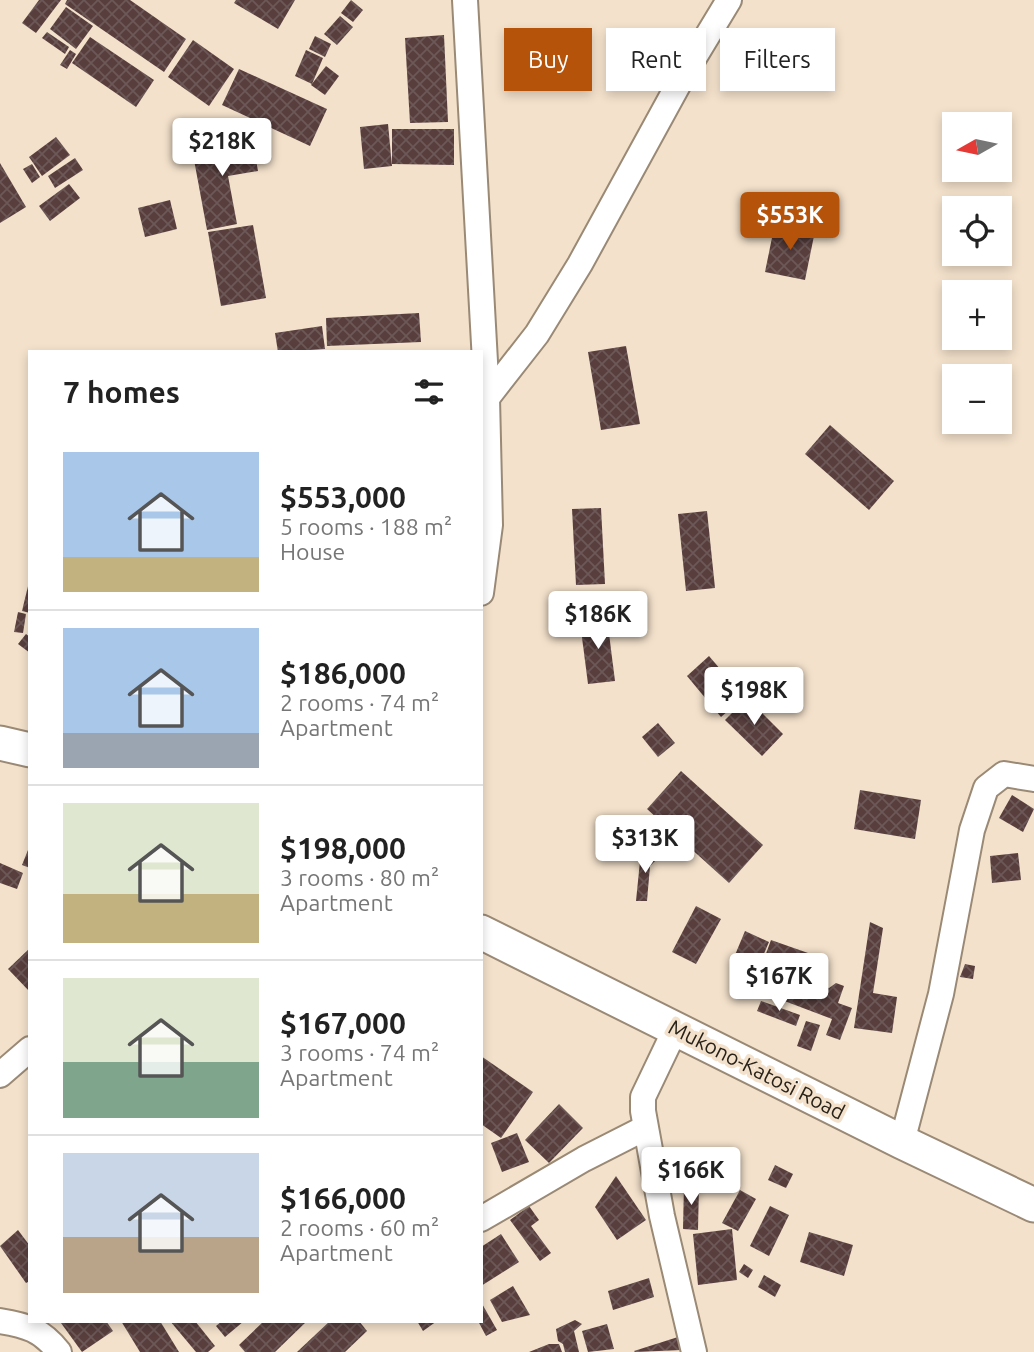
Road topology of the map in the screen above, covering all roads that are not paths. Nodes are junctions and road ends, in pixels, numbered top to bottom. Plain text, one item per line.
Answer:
1 (465, 0) edge
2 (729, 0) edge
3 (487, 398) junction
4 (483, 578) edge
5 (0, 743) edge
6 (28, 750) edge
7 (1034, 779) edge
8 (483, 933) edge
9 (676, 1028) junction
10 (28, 1051) edge
11 (0, 1075) edge
12 (645, 1128) junction
13 (902, 1142) junction
14 (1034, 1205) edge
15 (483, 1218) edge
16 (28, 1309) edge
17 (0, 1320) edge
18 (59, 1352) edge
19 (694, 1352) edge

1 - 3 street
2 - 3 street
3 - 4 street
5 - 6 main road
7 - 13 street
8 - 9 main road, Mukono-Katosi Road
9 - 12 street
9 - 13 main road, Mukono-Katosi Road
10 - 11 street
12 - 15 street
12 - 19 street
13 - 14 main road, Mukono-Katosi Road
16 - 17 street
17 - 18 street

